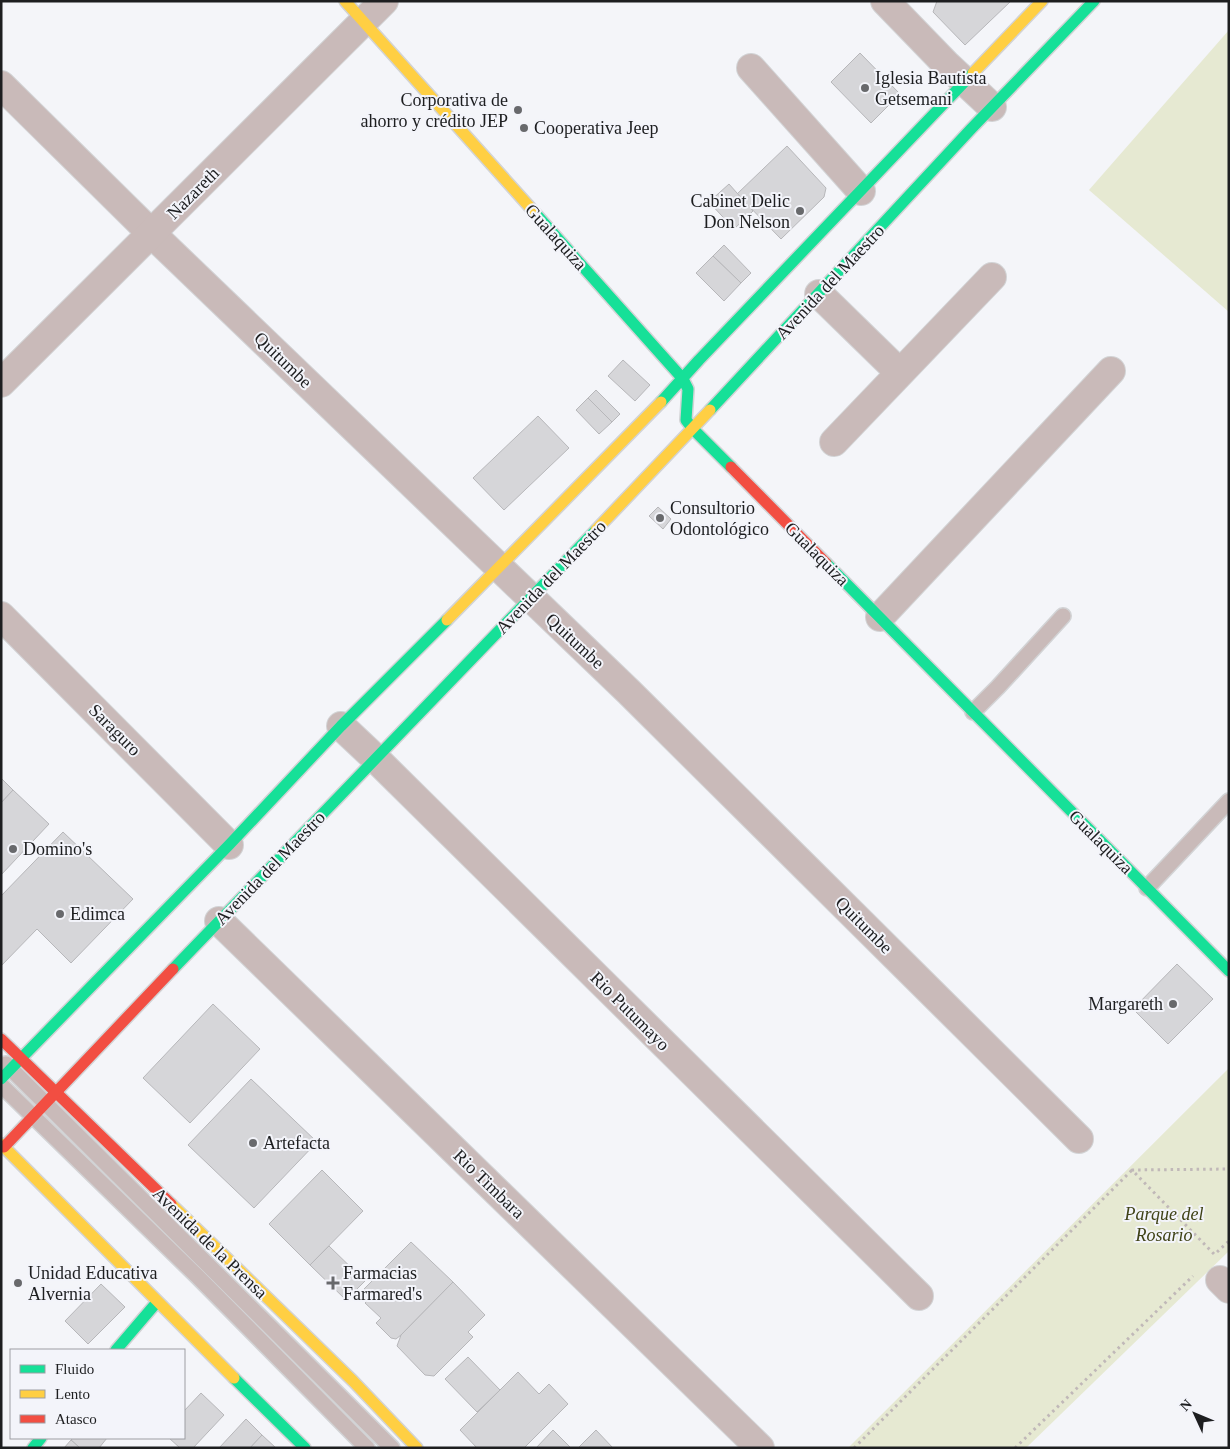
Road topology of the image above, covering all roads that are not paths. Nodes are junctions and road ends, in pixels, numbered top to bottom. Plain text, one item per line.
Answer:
1 (345, 1) edge
2 (384, 1) edge
3 (885, 1) edge
4 (1042, 1) edge
5 (1094, 1) edge
6 (364, 21) junction
7 (751, 68) dead end
8 (965, 82) junction
9 (1, 85) edge
10 (992, 107) junction
11 (861, 191) junction
12 (152, 234) junction
13 (992, 277) dead end
14 (819, 294) junction
15 (1111, 371) dead end
16 (900, 372) junction
17 (682, 379) junction
18 (1, 383) edge
19 (693, 429) junction
20 (834, 442) dead end
21 (499, 568) junction
22 (531, 599) junction
23 (1, 616) edge
24 (1063, 616) dead end
25 (880, 617) junction
26 (973, 712) junction
27 (341, 726) junction
28 (376, 759) junction
29 (1229, 801) edge
30 (229, 845) junction
31 (1147, 888) junction
32 (219, 921) junction
33 (1229, 971) edge
34 (1, 1039) edge
35 (9, 1067) edge
36 (1, 1085) edge
37 (51, 1098) junction
38 (34, 1116) junction
39 (1079, 1139) dead end
40 (3, 1146) edge
41 (918, 1296) dead end
42 (156, 1302) junction
43 (117, 1349) edge
44 (305, 1448) edge
45 (367, 1448) edge
46 (392, 1448) edge
47 (417, 1448) edge
48 (760, 1448) edge

1 - 6 main road, Gualaquiza
2 - 6 street, Nazareth
3 - 8 street
4 - 8 main road
5 - 10 main road, Avenida del Maestro
6 - 12 street, Nazareth
6 - 17 main road, Gualaquiza
7 - 11 street
8 - 10 street
8 - 11 main road
9 - 12 street, Quitumbe
10 - 14 main road, Avenida del Maestro
11 - 17 main road
12 - 18 street, Nazareth
12 - 21 street, Quitumbe
13 - 16 street
14 - 16 street
14 - 19 main road, Avenida del Maestro
15 - 25 street
16 - 20 street
17 - 19 main road, Gualaquiza
17 - 21 main road
19 - 22 main road, Avenida del Maestro
19 - 25 main road, Gualaquiza
21 - 22 street, Quitumbe
21 - 27 main road
22 - 28 main road, Avenida del Maestro
22 - 39 street, Quitumbe
23 - 30 street, Saraguro
24 - 26 lane
25 - 26 main road, Gualaquiza
26 - 31 main road, Gualaquiza
27 - 28 street, Rio Putumayo
27 - 30 main road
28 - 32 main road, Avenida del Maestro
28 - 41 street, Rio Putumayo
29 - 31 lane
30 - 35 main road
31 - 33 main road, Gualaquiza
32 - 37 main road, Avenida del Maestro
32 - 48 street, Rio Timbara
34 - 35 main road
35 - 37 lane
36 - 38 lane
37 - 38 main road, Avenida del Maestro
37 - 46 lane
37 - 47 main road, Avenida de la Prensa
38 - 40 main road, Avenida del Maestro
38 - 45 lane
40 - 42 main road
42 - 43 main road
42 - 44 main road

